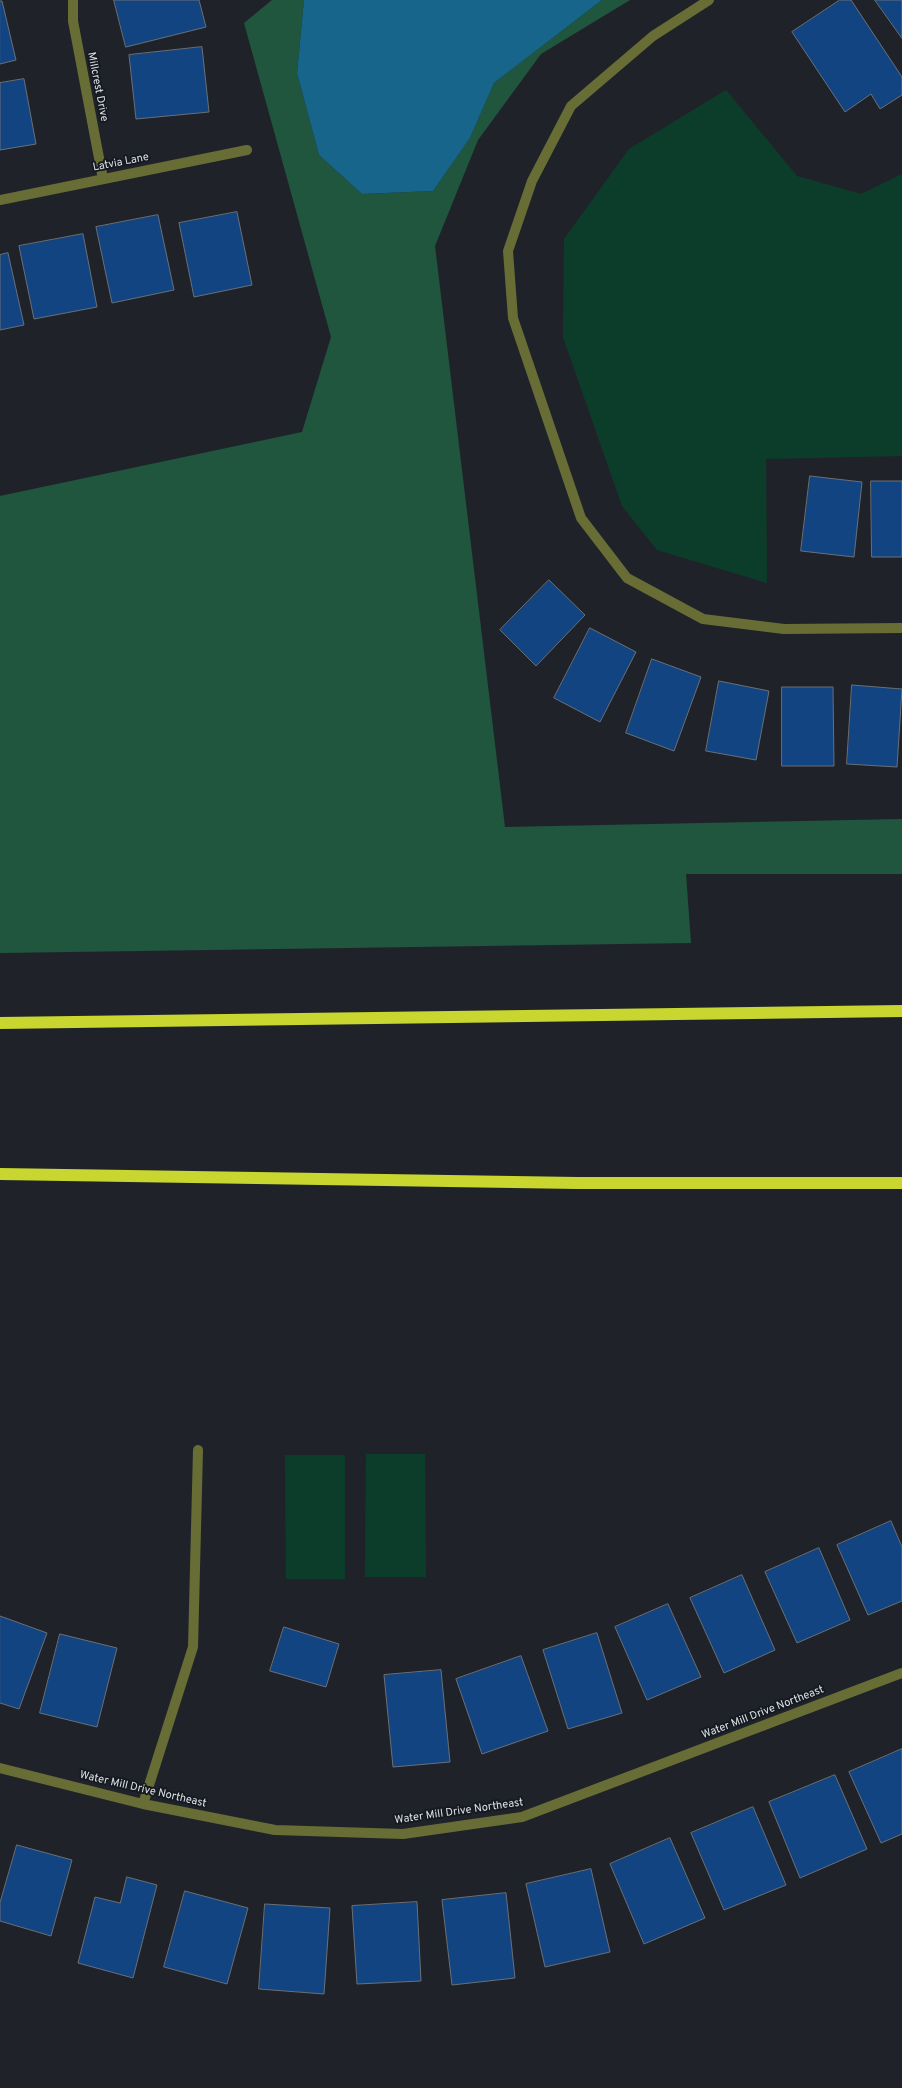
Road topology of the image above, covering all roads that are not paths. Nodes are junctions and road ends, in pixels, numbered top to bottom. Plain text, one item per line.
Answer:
1 (73, 0) edge
2 (709, 0) edge
3 (247, 150) dead end
4 (102, 179) junction
5 (0, 200) edge
6 (902, 628) edge
7 (902, 1010) edge
8 (0, 1023) edge
9 (0, 1174) edge
10 (902, 1183) edge
11 (198, 1450) dead end
12 (902, 1673) edge
13 (0, 1768) edge
14 (142, 1804) junction

1 - 4 street, Millcrest Drive
2 - 6 street
3 - 4 street, Latvia Lane
4 - 5 street, Latvia Lane
7 - 8 highway
9 - 10 highway
11 - 14 street
12 - 14 street, Water Mill Drive Northeast
13 - 14 street, Water Mill Drive Northeast

